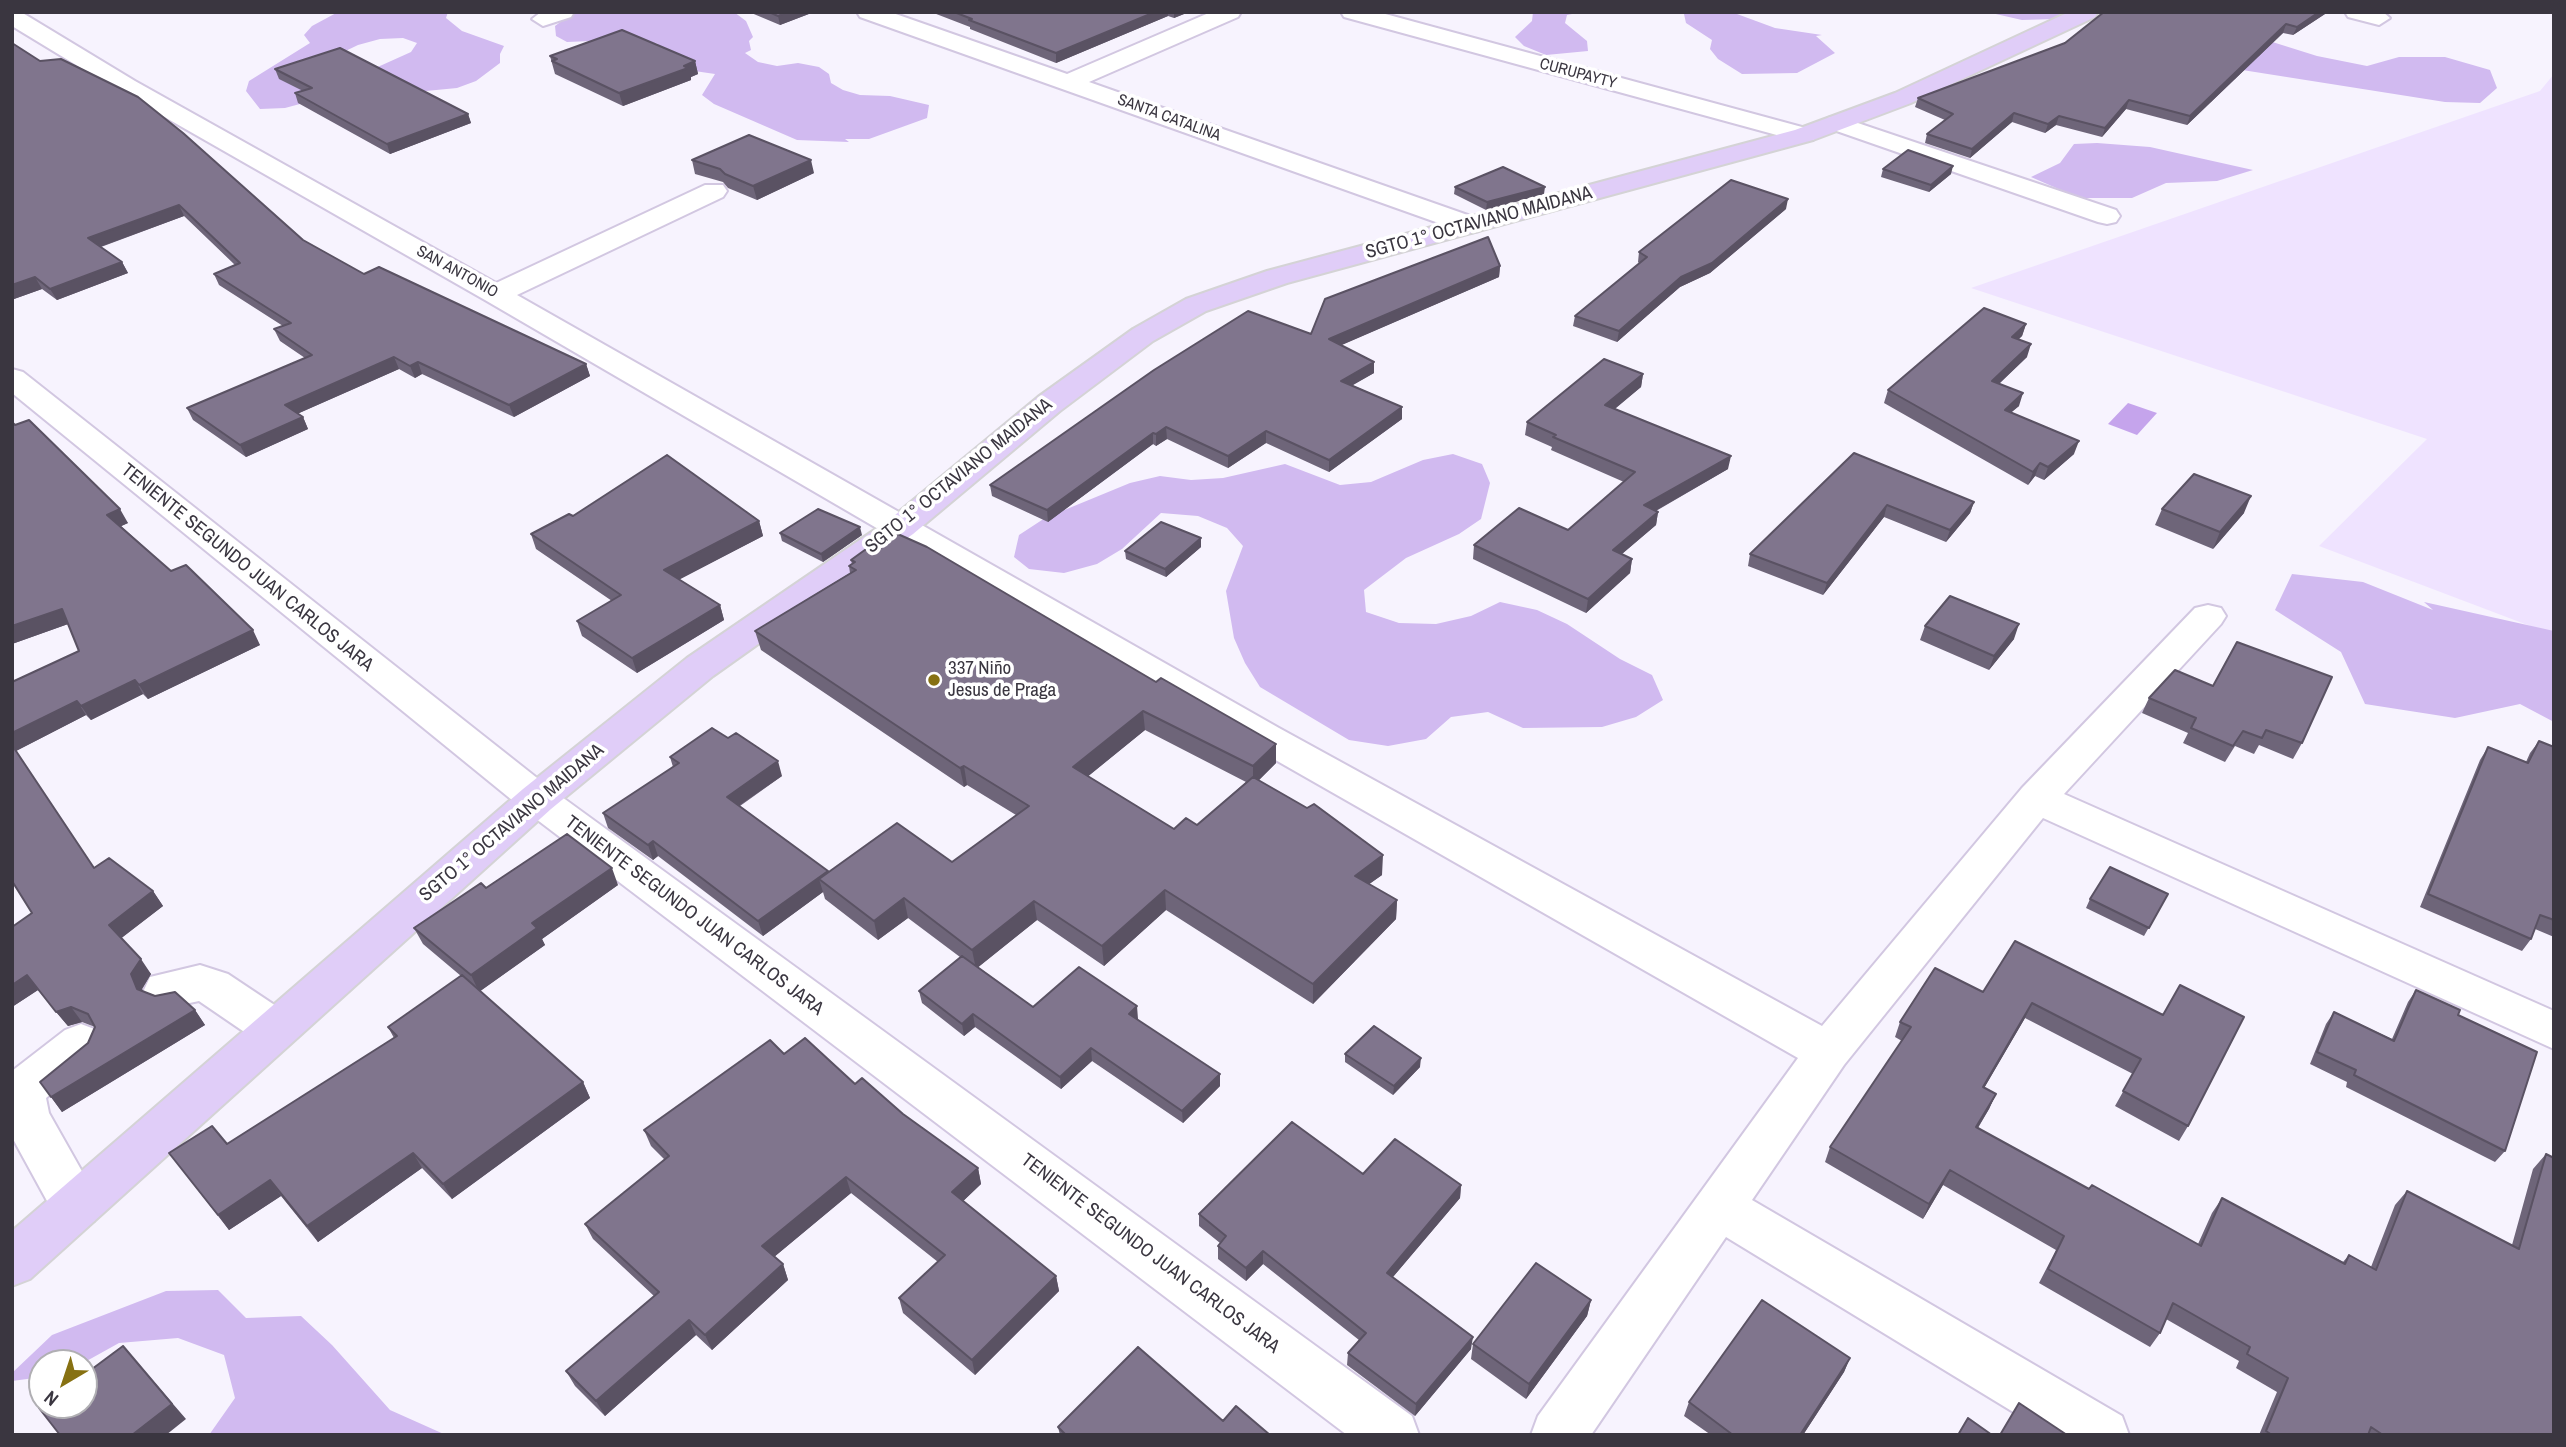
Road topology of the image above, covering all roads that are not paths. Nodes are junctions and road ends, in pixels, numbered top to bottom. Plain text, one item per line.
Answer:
1 (868, 12) edge
2 (1230, 12) edge
3 (1352, 12) edge
4 (2087, 12) edge
5 (2356, 12) edge
6 (12, 16) edge
7 (2379, 18) dead end
8 (1069, 82) junction
9 (1838, 123) junction
10 (1804, 135) junction
11 (714, 191) edge
12 (2107, 216) dead end
13 (1470, 225) junction
14 (495, 293) junction
15 (12, 377) edge
16 (901, 527) junction
17 (2208, 615) dead end
18 (2036, 798) junction
19 (537, 799) junction
20 (166, 990) dead end
21 (275, 1029) junction
22 (2554, 1031) edge
23 (81, 1043) dead end
24 (1828, 1052) junction
25 (76, 1205) junction
26 (1720, 1207) junction
27 (12, 1263) edge
28 (1392, 1435) edge
29 (1558, 1435) edge
30 (2102, 1435) edge

1 - 8 street, SANTA CATALINA
2 - 8 street
3 - 10 street, CURUPAYTY
4 - 9 main road, SGTO 1° OCTAVIANO MAIDANA
5 - 7 street
6 - 14 street, SAN ANTONIO
8 - 13 street, SANTA CATALINA
9 - 10 main road, SGTO 1° OCTAVIANO MAIDANA
9 - 12 street
10 - 13 main road, SGTO 1° OCTAVIANO MAIDANA
11 - 14 street
13 - 16 main road, SGTO 1° OCTAVIANO MAIDANA
14 - 16 street, SAN ANTONIO
15 - 19 street, TENIENTE SEGUNDO JUAN CARLOS JARA
16 - 19 main road, SGTO 1° OCTAVIANO MAIDANA
16 - 24 street, SAN ANTONIO
17 - 18 street
18 - 22 street
18 - 24 street
19 - 21 main road, SGTO 1° OCTAVIANO MAIDANA
19 - 28 street, TENIENTE SEGUNDO JUAN CARLOS JARA
20 - 21 street
21 - 25 main road, SGTO 1° OCTAVIANO MAIDANA
23 - 25 street
24 - 26 street
25 - 27 main road, SGTO 1° OCTAVIANO MAIDANA
26 - 29 street
26 - 30 street

